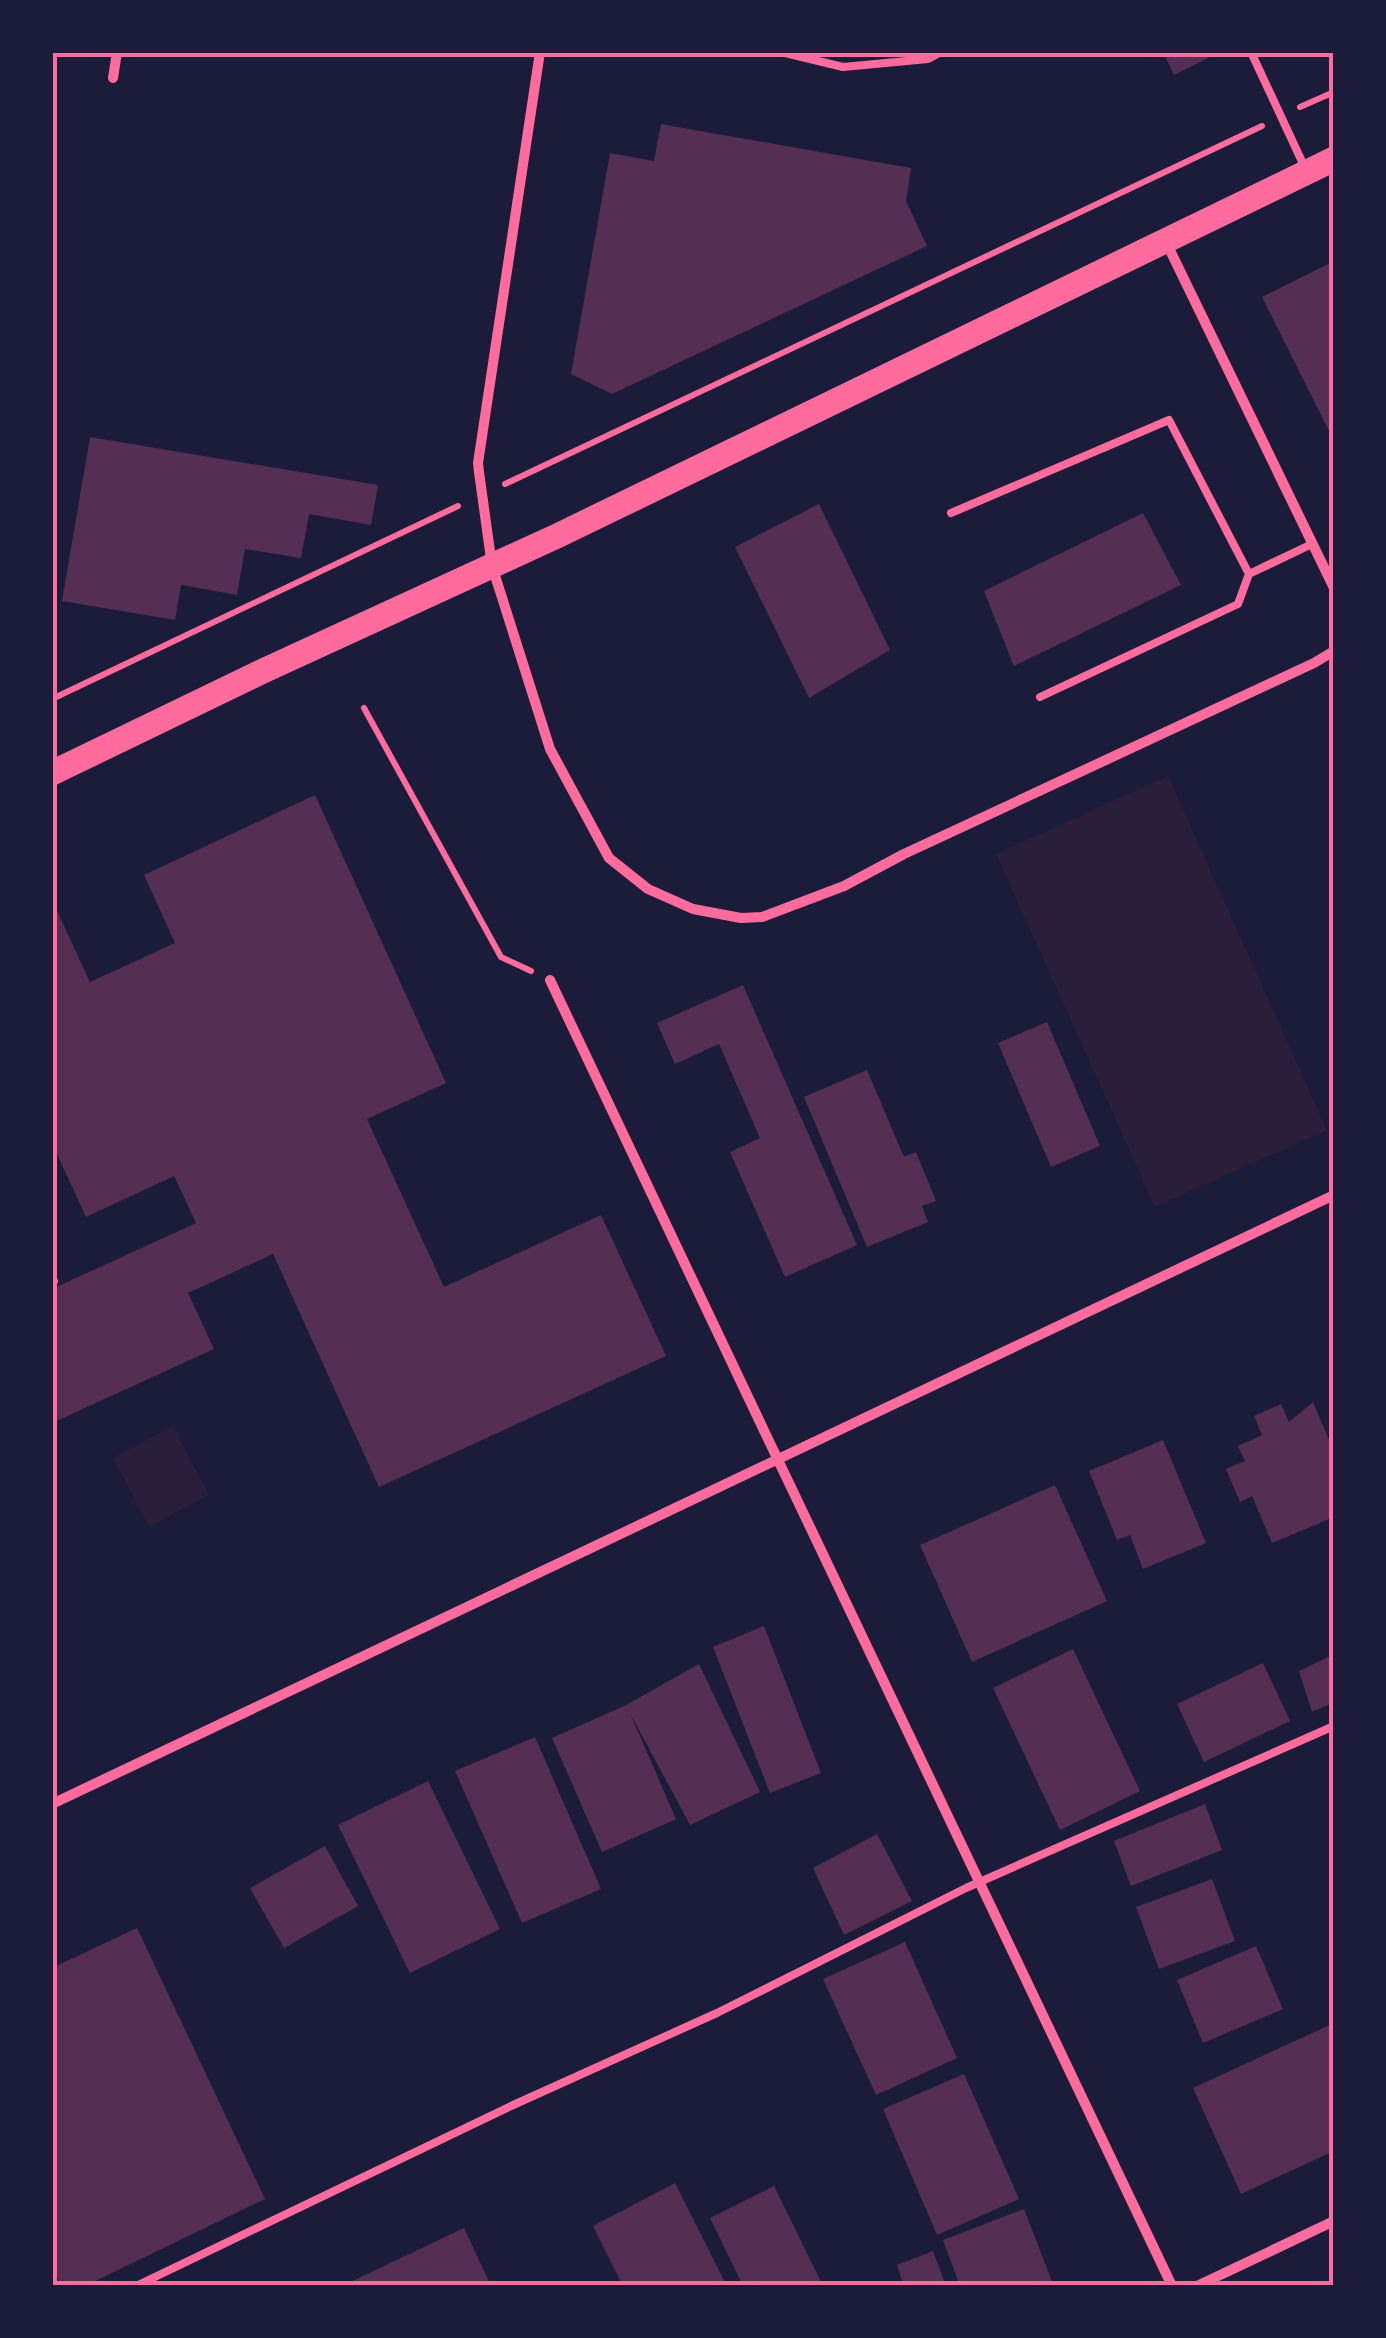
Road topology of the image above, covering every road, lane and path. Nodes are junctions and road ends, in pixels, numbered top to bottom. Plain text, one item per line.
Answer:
1 (116, 52) edge
2 (540, 52) edge
3 (781, 52) edge
4 (941, 52) edge
5 (1250, 52) edge
6 (112, 78) dead end
7 (1334, 92) edge
8 (1281, 117) junction
9 (1334, 160) edge
10 (1308, 172) junction
11 (1165, 240) junction
12 (482, 494) junction
13 (951, 512) dead end
14 (1312, 544) junction
15 (492, 566) junction
16 (1248, 574) junction
17 (1334, 588) edge
18 (1334, 651) edge
19 (1040, 697) dead end
20 (52, 700) edge
21 (364, 708) dead end
22 (52, 773) edge
23 (550, 980) joint
24 (1334, 1196) edge
25 (776, 1460) junction
26 (1334, 1726) edge
27 (52, 1804) edge
28 (981, 1882) junction
29 (1334, 2220) edge
30 (136, 2286) edge
31 (1172, 2286) edge
32 (1197, 2286) edge

1 - 6 street
2 - 12 street
3 - 4 lane
5 - 8 lane
7 - 8 path
8 - 10 lane
8 - 12 path
9 - 10 main road
10 - 11 main road
11 - 14 street
11 - 15 main road
12 - 15 street
12 - 20 path
13 - 16 lane
14 - 16 lane
14 - 17 street
15 - 18 street
15 - 22 main road
16 - 19 lane
21 - 23 path
23 - 25 street
24 - 25 street
25 - 27 street
25 - 28 street
26 - 28 lane
28 - 30 lane
28 - 31 street
29 - 32 street

